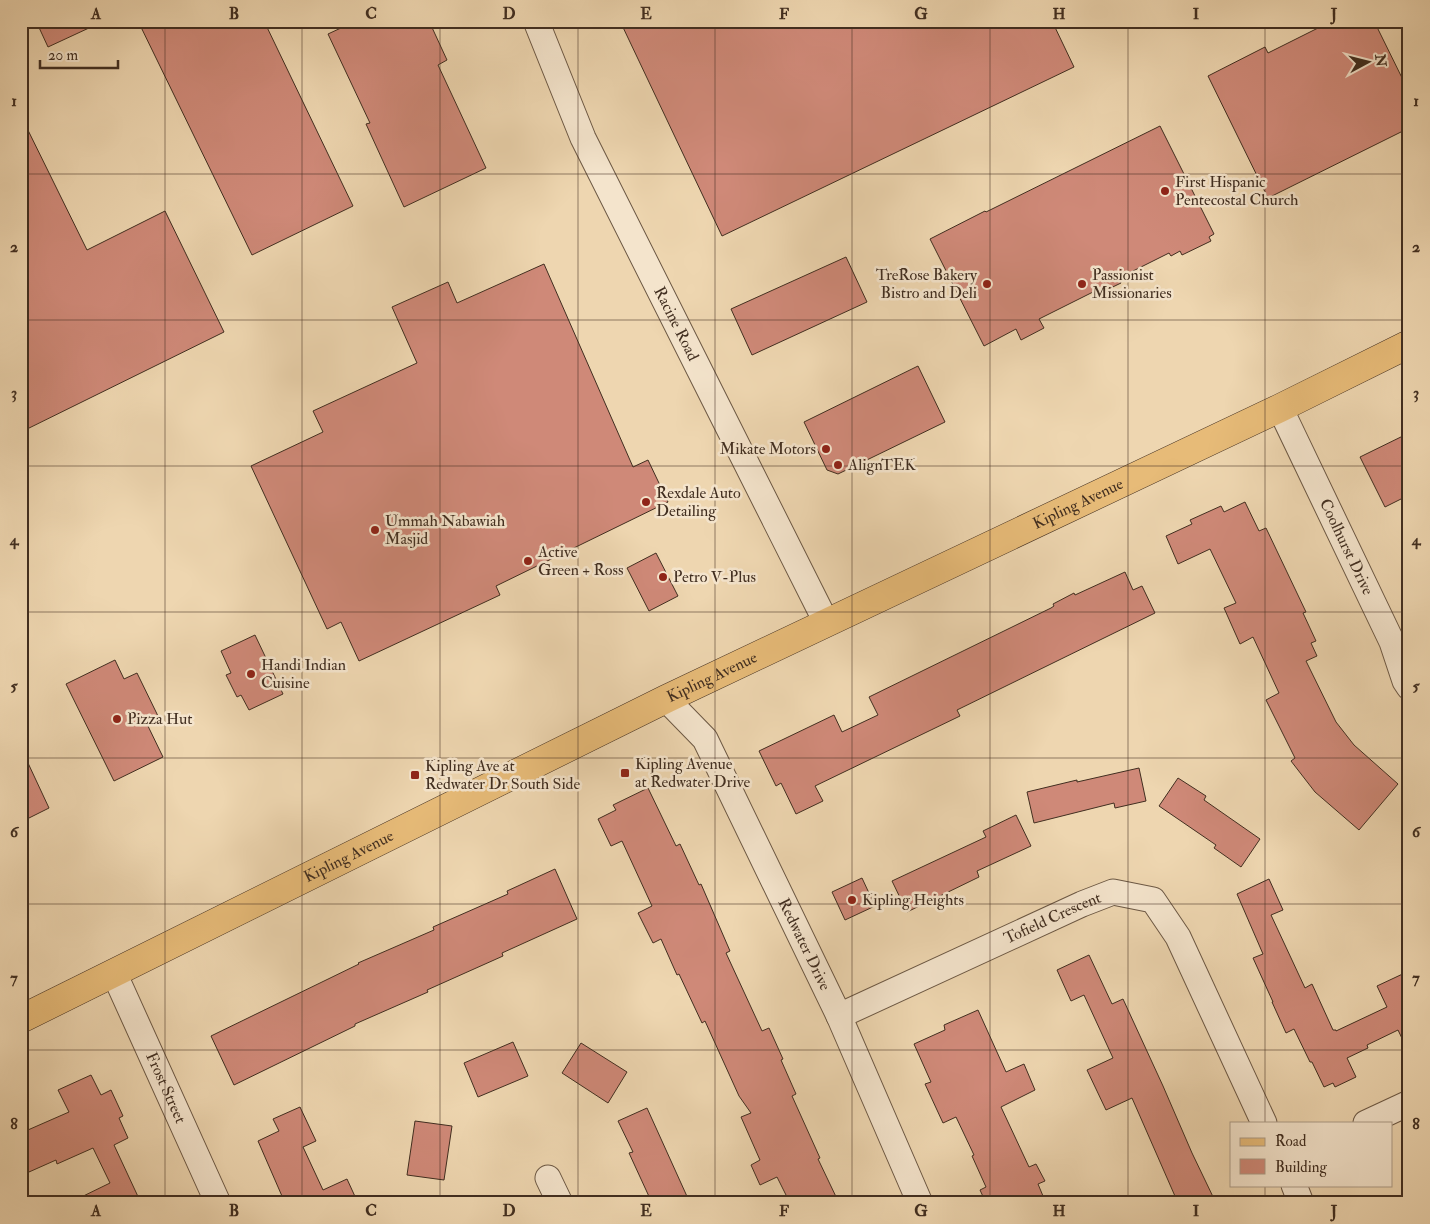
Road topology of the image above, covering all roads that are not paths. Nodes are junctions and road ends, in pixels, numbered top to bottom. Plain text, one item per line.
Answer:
1 (536, 21) edge
2 (1409, 344) edge
3 (1280, 408) junction
4 (826, 622) junction
5 (1409, 687) edge
6 (666, 699) junction
7 (114, 973) junction
8 (838, 1016) junction
9 (21, 1018) edge
10 (1409, 1103) edge
11 (1264, 1122) edge
12 (1368, 1122) edge
13 (548, 1178) dead end
14 (1294, 1186) edge
15 (218, 1203) edge
16 (560, 1203) edge
17 (920, 1203) edge
18 (1301, 1203) edge

1 - 4 street, Racine Road
2 - 3 main road, Kipling Avenue
3 - 4 main road, Kipling Avenue
3 - 5 street, Coolhurst Drive
4 - 6 main road, Kipling Avenue
6 - 7 main road, Kipling Avenue
6 - 8 street, Redwater Drive
7 - 9 main road, Kipling Avenue
7 - 15 street, Frost Street
8 - 11 street, Tofield Crescent
8 - 17 street, Redwater Drive
10 - 12 street
13 - 16 street
14 - 18 street

